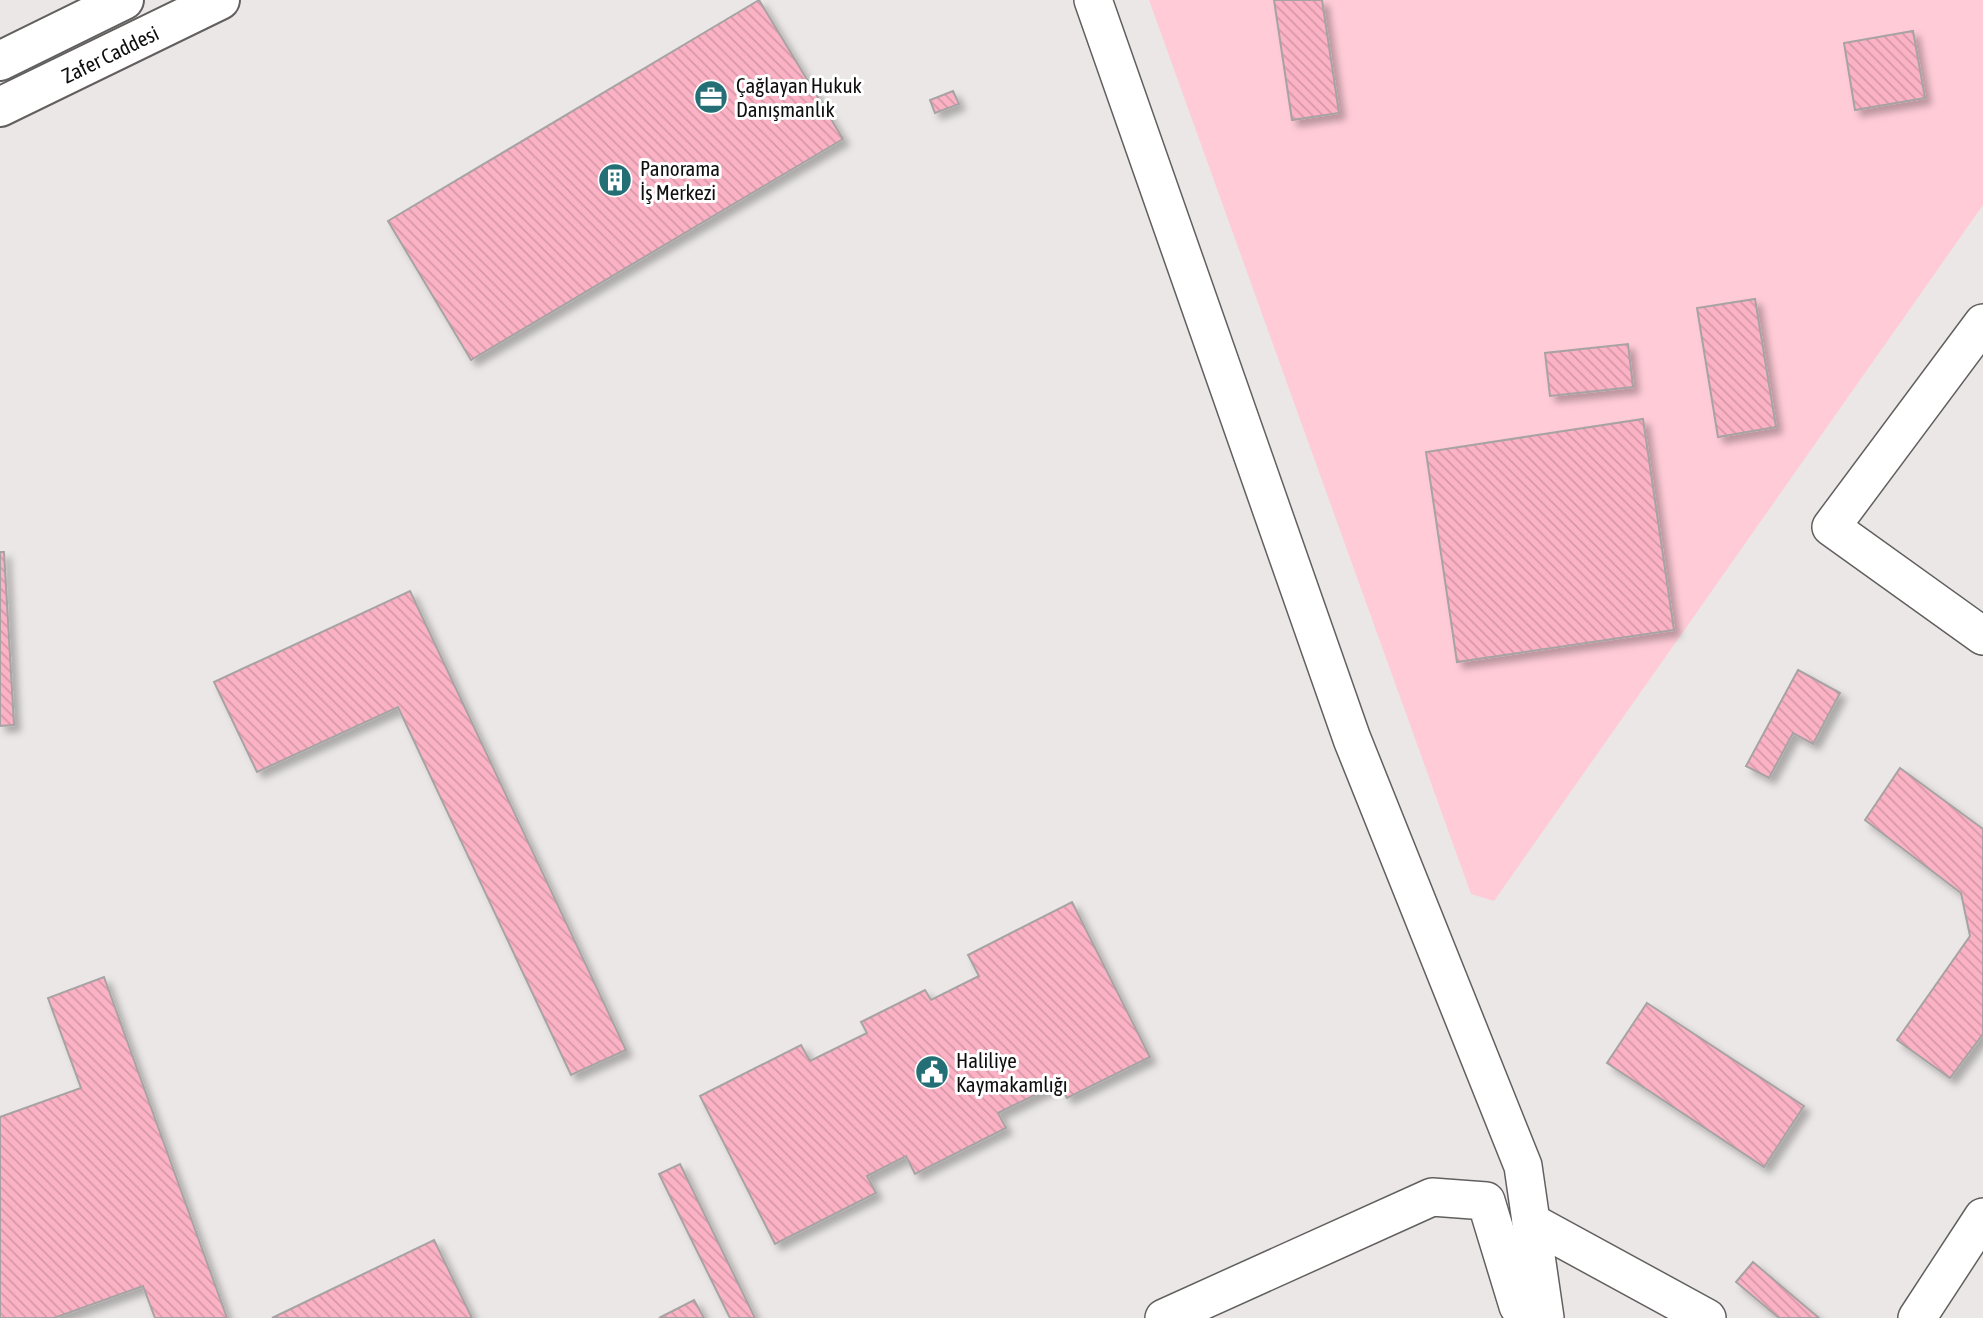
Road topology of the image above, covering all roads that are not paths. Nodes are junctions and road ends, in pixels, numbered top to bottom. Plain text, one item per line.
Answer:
1 (124, 0) edge
2 (220, 0) edge
3 (1093, 0) edge
4 (0, 61) edge
5 (0, 107) edge
6 (1983, 323) edge
7 (1983, 636) edge
8 (1983, 1217) edge
9 (1531, 1222) junction
10 (1164, 1318) edge
11 (1526, 1318) edge
12 (1545, 1318) edge
13 (1707, 1318) edge
14 (1917, 1318) edge

1 - 4 main road, Zafer Caddesi
2 - 5 main road, Zafer Caddesi
3 - 9 street
6 - 7 street
8 - 14 street
9 - 12 street
9 - 13 street
10 - 11 street

